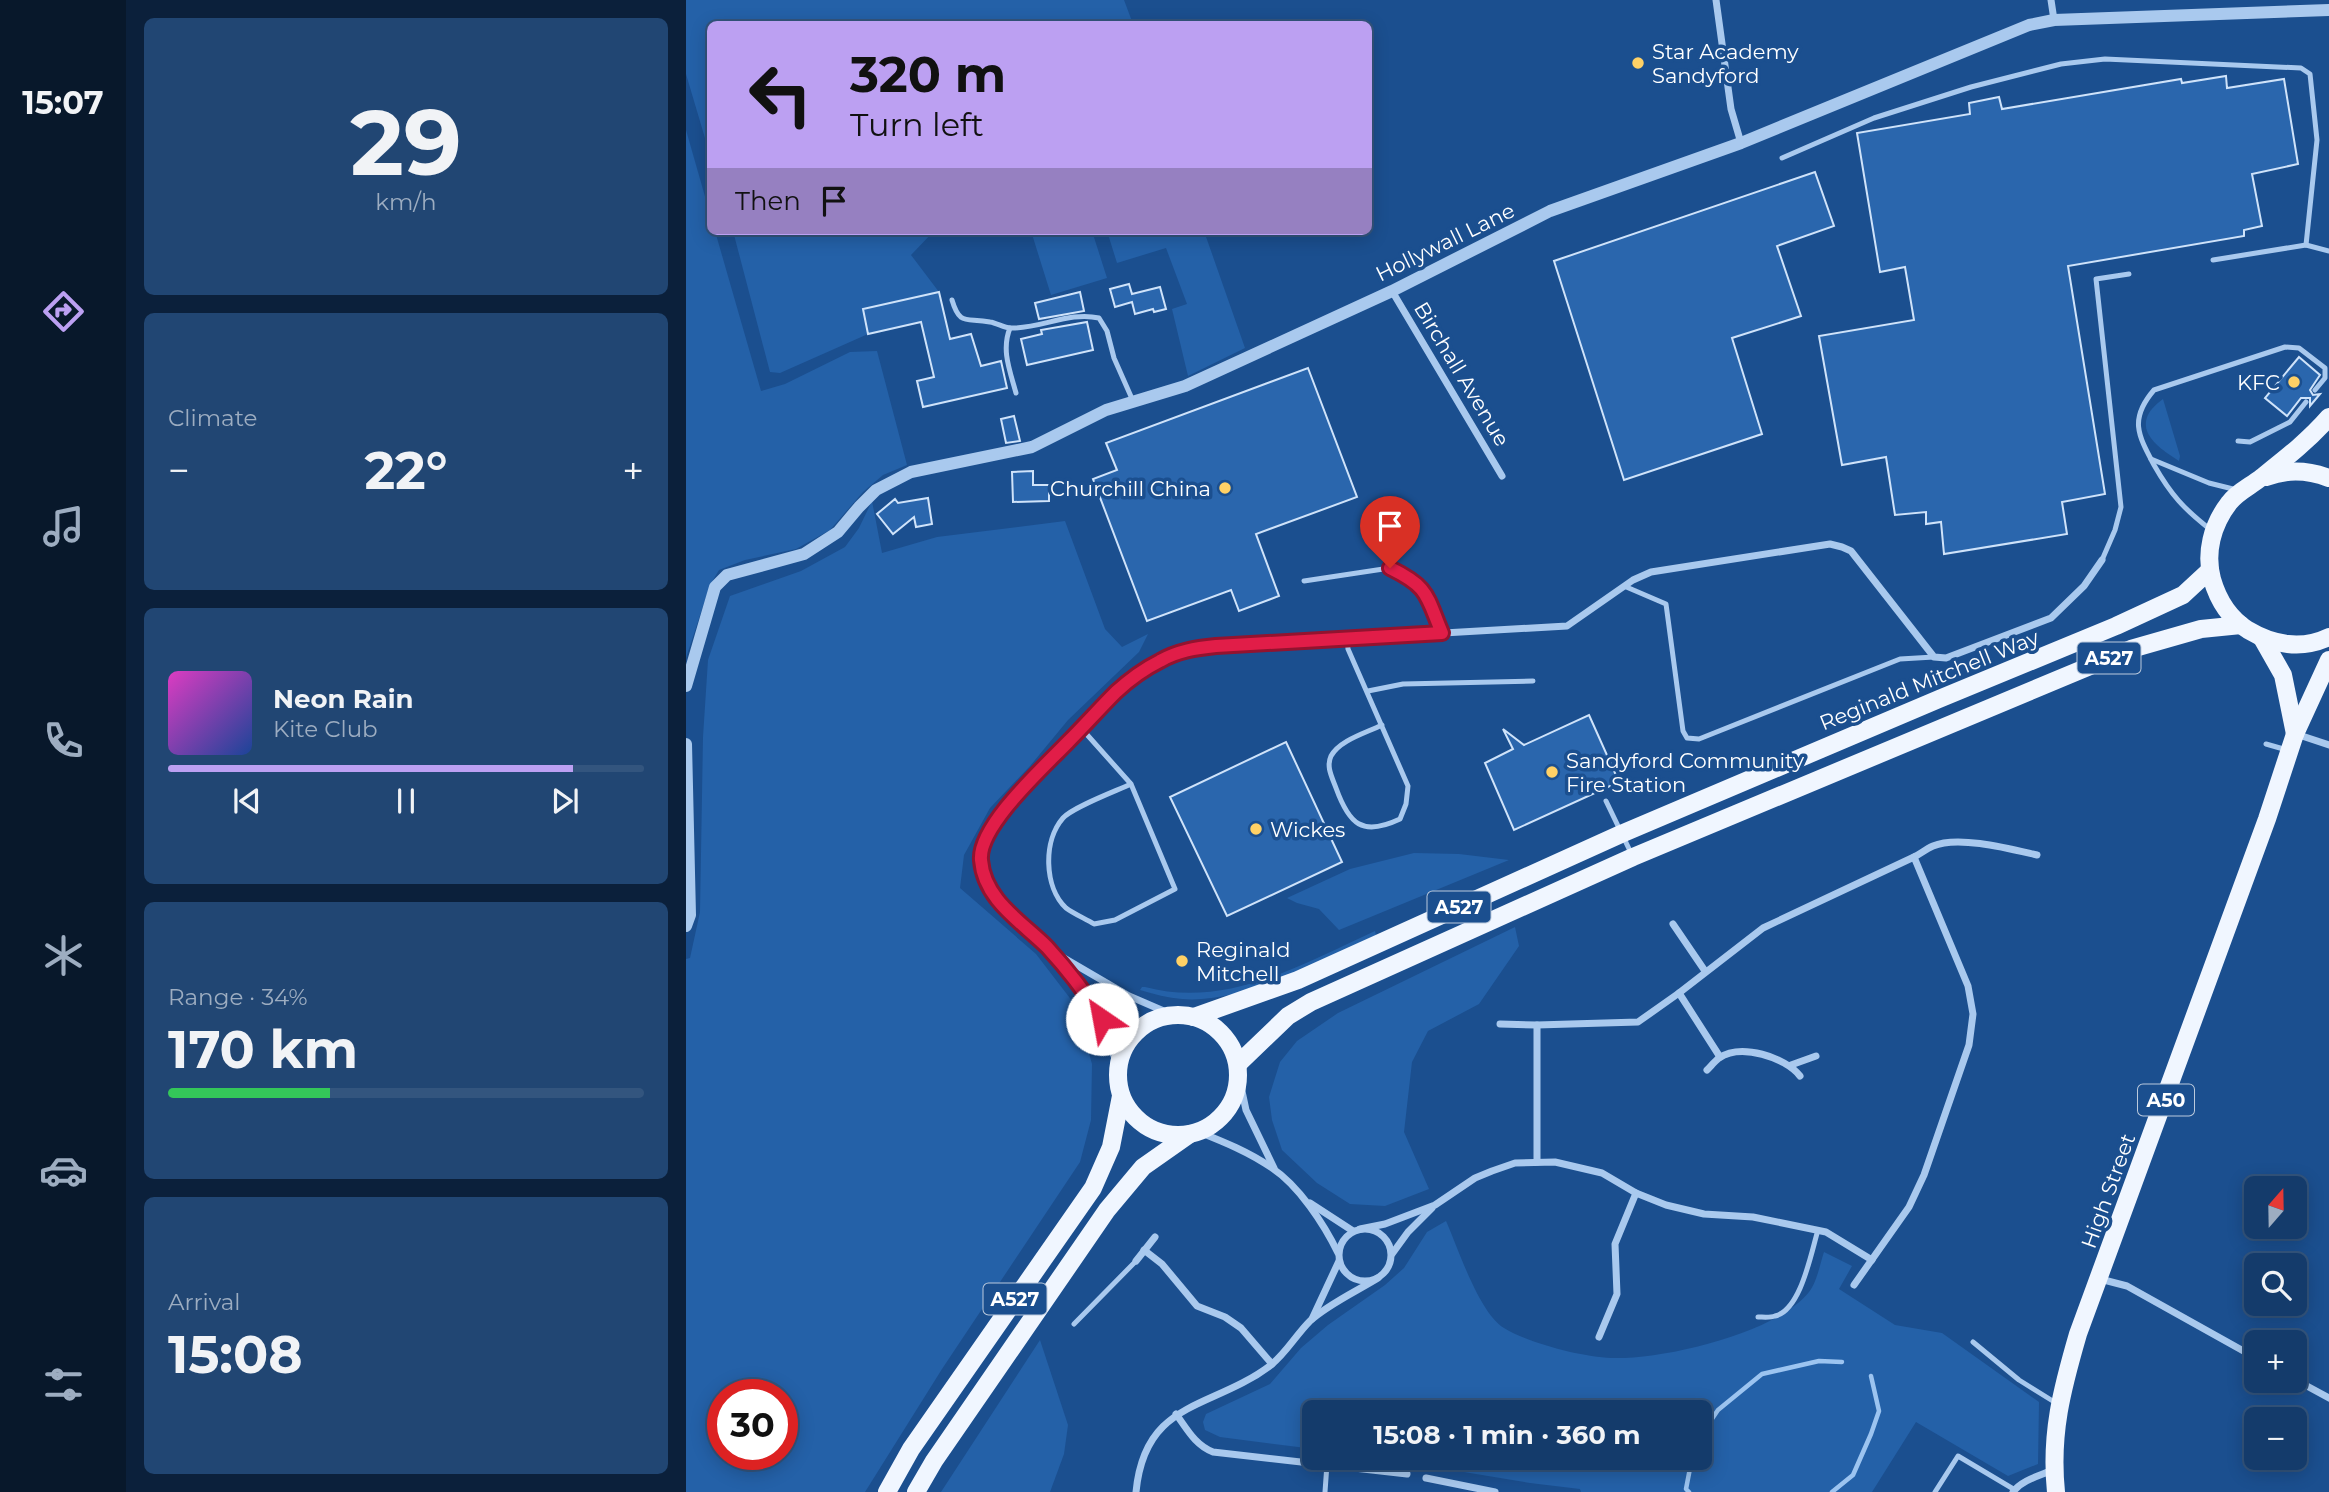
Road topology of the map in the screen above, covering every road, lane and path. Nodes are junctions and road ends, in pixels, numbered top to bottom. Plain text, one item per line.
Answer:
1 (1716, 0) edge
2 (2050, 0) edge
3 (2329, 10) edge
4 (2054, 20) junction
5 (1741, 143) junction
6 (1782, 158) dead end
7 (2306, 245) junction
8 (2329, 251) edge
9 (2213, 260) dead end
10 (2129, 274) dead end
11 (1392, 290) junction
12 (952, 300) dead end
13 (1010, 328) junction
14 (2315, 390) dead end
15 (1016, 393) dead end
16 (1133, 402) junction
17 (2306, 402) dead end
18 (2329, 417) edge
19 (2238, 441) dead end
20 (2151, 460) junction
21 (1502, 475) dead end
22 (2329, 478) edge
23 (2260, 479) junction
24 (2242, 492) junction
25 (2213, 532) junction
26 (2102, 560) joint
27 (2210, 570) junction
28 (1304, 581) dead end
29 (1624, 586) junction
30 (2241, 625) junction
31 (1442, 633) junction
32 (1347, 637) junction
33 (2262, 638) junction
34 (2329, 638) edge
35 (1934, 657) junction
36 (2329, 660) edge
37 (1533, 681) dead end
38 (686, 686) edge
39 (1368, 691) junction
40 (1382, 725) junction
41 (1082, 729) junction
42 (2292, 742) junction
43 (686, 744) edge
44 (2266, 744) dead end
45 (2329, 745) edge
46 (1131, 785) junction
47 (1606, 801) dead end
48 (1621, 834) junction
49 (2037, 855) dead end
50 (1633, 857) junction
51 (1914, 858) junction
52 (1673, 924) dead end
53 (686, 926) edge
54 (1046, 946) junction
55 (1705, 971) junction
56 (1679, 993) junction
57 (1173, 1015) junction
58 (1194, 1017) junction
59 (1500, 1024) dead end
60 (1537, 1025) junction
61 (1816, 1056) dead end
62 (1720, 1057) junction
63 (1791, 1065) junction
64 (1118, 1067) junction
65 (1707, 1070) dead end
66 (1238, 1071) junction
67 (1800, 1076) dead end
68 (1121, 1096) junction
69 (1194, 1133) junction
70 (1537, 1162) junction
71 (1274, 1169) junction
72 (1636, 1193) junction
73 (1304, 1199) junction
74 (1435, 1205) junction
75 (1356, 1230) junction
76 (1818, 1230) junction
77 (1154, 1237) dead end
78 (1144, 1250) junction
79 (1391, 1255) junction
80 (1339, 1257) junction
81 (1872, 1259) junction
82 (1136, 1261) joint
83 (1378, 1278) junction
84 (2100, 1279) junction
85 (1854, 1285) dead end
86 (1758, 1317) dead end
87 (1312, 1319) junction
88 (1074, 1324) dead end
89 (1599, 1337) dead end
90 (1973, 1342) dead end
91 (2244, 1351) edge
92 (1272, 1364) junction
93 (2307, 1386) edge
94 (2329, 1398) edge
95 (2059, 1405) junction
96 (1176, 1414) junction
97 (1302, 1461) edge
98 (1327, 1470) edge
99 (1375, 1470) edge
100 (2053, 1470) junction
101 (1407, 1474) dead end
102 (1426, 1478) dead end
103 (2014, 1491) edge
104 (887, 1492) edge
105 (916, 1492) edge
106 (1136, 1492) edge
107 (1325, 1492) edge
108 (1496, 1492) edge
109 (1935, 1492) edge
110 (2056, 1492) edge

1 - 5 street
2 - 4 street
3 - 4 street, Hollywall Lane
4 - 5 street, Hollywall Lane
5 - 11 street, Hollywall Lane
6 - 7 lane
7 - 8 lane
7 - 9 lane
10 - 26 lane
11 - 16 street, Hollywall Lane
11 - 21 street, Birchall Avenue
12 - 13 lane
13 - 15 lane
13 - 16 lane
14 - 20 lane
16 - 38 street, Hollywall Lane
17 - 19 lane
18 - 23 main road
20 - 24 lane
20 - 25 lane
22 - 23 main road
23 - 24 main road
24 - 25 main road
25 - 27 main road
26 - 35 street
27 - 30 main road
27 - 48 main road, Reginald Mitchell Way / A527
28 - 31 lane
29 - 31 street
29 - 35 street
29 - 35 lane
30 - 33 main road
30 - 50 main road, A527
31 - 32 street
32 - 39 lane
32 - 41 street
33 - 34 main road
33 - 42 main road
36 - 42 main road, High Street / A50
37 - 39 lane
39 - 40 lane
40 - 40 lane
41 - 46 lane
41 - 54 street
42 - 44 lane
42 - 45 street
42 - 84 main road, High Street / A50
43 - 53 street
46 - 46 lane
47 - 48 lane
48 - 50 lane
48 - 58 main road, Reginald Mitchell Way / A527
49 - 51 street
50 - 66 main road, A527
51 - 55 street
51 - 81 street
52 - 55 street
54 - 57 street
54 - 64 street
55 - 56 street
56 - 60 street
56 - 62 street
57 - 58 main road
57 - 64 main road
58 - 66 main road
59 - 60 street
60 - 70 street
61 - 63 street
62 - 63 street
62 - 65 street
63 - 67 street
64 - 68 main road
66 - 69 main road
66 - 71 street
68 - 69 main road
68 - 104 main road, A527
69 - 71 street
69 - 105 main road, A527
70 - 72 street
70 - 74 street
71 - 73 street
72 - 76 street
72 - 89 street
73 - 75 street
73 - 80 street
74 - 75 street
74 - 79 street
75 - 79 street
75 - 80 street
76 - 81 street
76 - 86 lane
77 - 78 street
78 - 82 street
78 - 92 street
79 - 83 street
80 - 83 street
80 - 87 street
81 - 85 street
82 - 88 lane
83 - 87 street
84 - 91 street
84 - 95 main road, High Street / A50
87 - 92 street
90 - 95 lane
92 - 96 street
93 - 94 street
95 - 100 main road, High Street / A50
96 - 97 street
96 - 106 street
98 - 107 lane
99 - 101 street
100 - 103 street
100 - 110 main road, A50
102 - 108 street
103 - 109 lane

